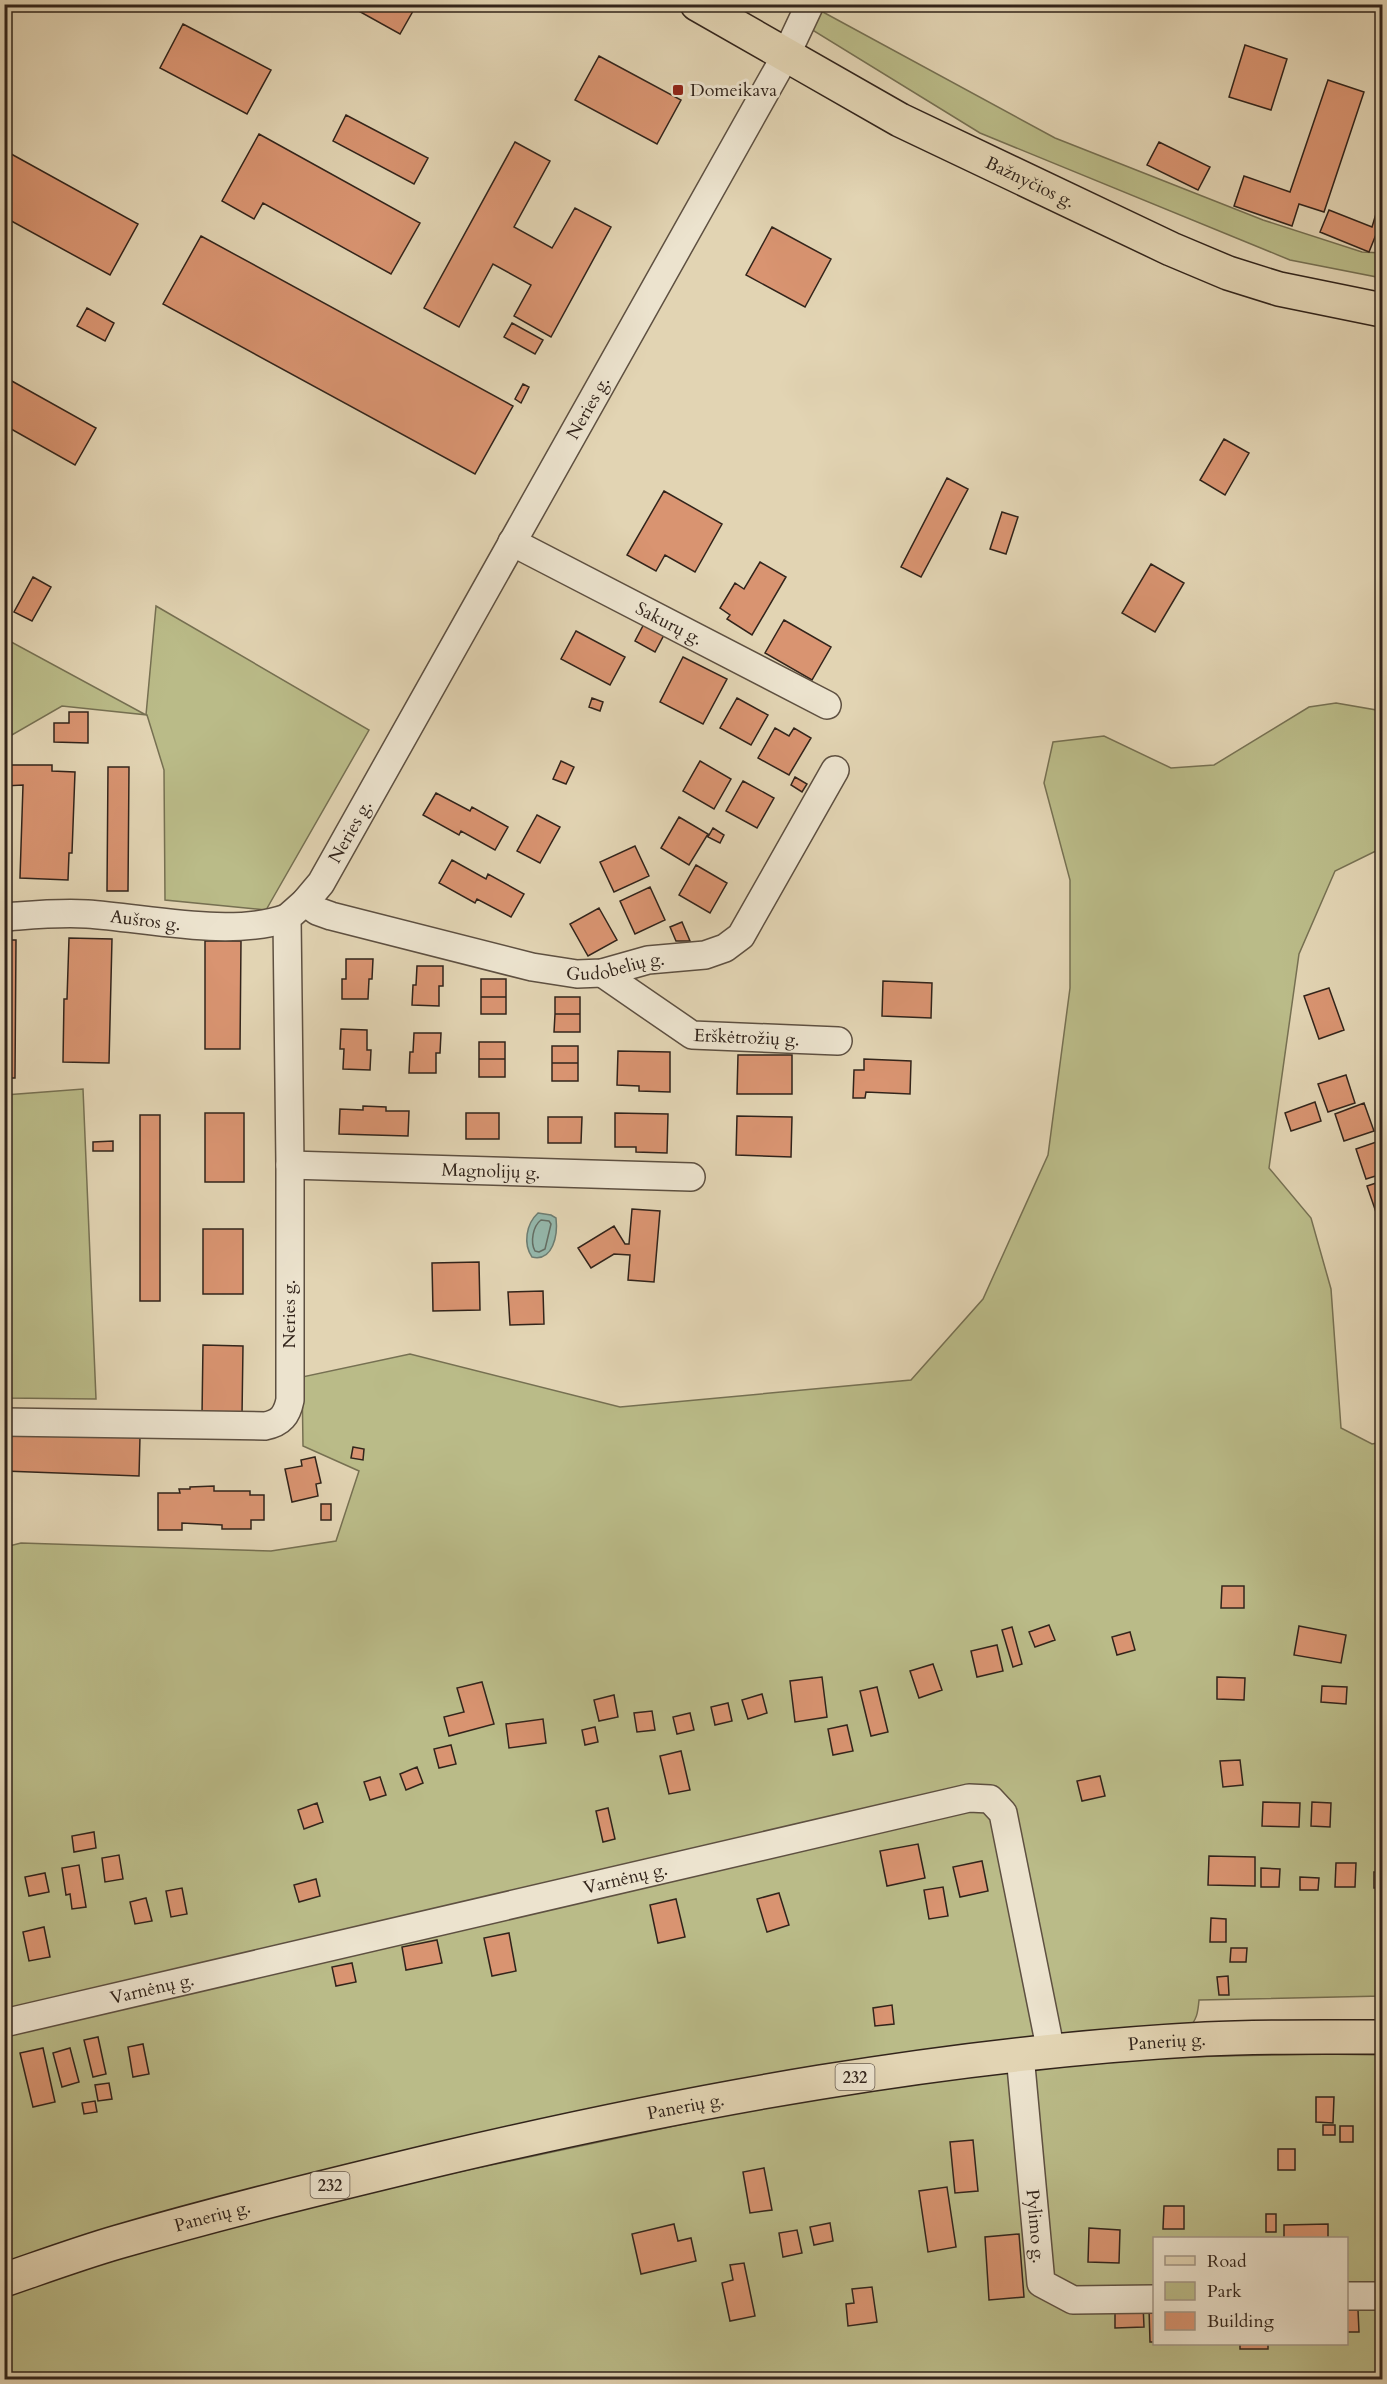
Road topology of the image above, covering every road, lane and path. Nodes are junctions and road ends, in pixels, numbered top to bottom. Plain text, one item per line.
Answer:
1 (697, 4) edge
2 (810, 4) edge
3 (786, 55) junction
4 (1383, 310) edge
5 (512, 542) junction
6 (827, 705) dead end
7 (835, 770) dead end
8 (296, 910) junction
9 (4, 917) edge
10 (602, 973) junction
11 (838, 1041) dead end
12 (290, 1165) junction
13 (691, 1177) dead end
14 (4, 1422) edge
15 (4, 2024) edge
16 (1383, 2037) edge
17 (1036, 2053) junction
18 (4, 2280) edge
19 (1348, 2296) edge
20 (1383, 2296) edge
21 (1153, 2299) edge

1 - 3 main road, Bažnyčios g.
2 - 3 street, Neries g.
3 - 4 main road, Bažnyčios g.
3 - 5 street, Neries g.
5 - 6 street, Sakurų g.
5 - 8 street, Neries g.
7 - 10 street, Gudobelių g.
8 - 9 street, Aušros g.
8 - 10 street, Gudobelių g.
8 - 12 street, Neries g.
10 - 11 street, Erškėtrožių g.
12 - 13 street, Magnolijų g.
12 - 14 street, Neries g.
15 - 17 street, Varnėnų g.
16 - 17 main road, Panerių g. / 232
17 - 18 main road, Panerių g. / 232
17 - 21 street, Pylimo g.
19 - 20 street

